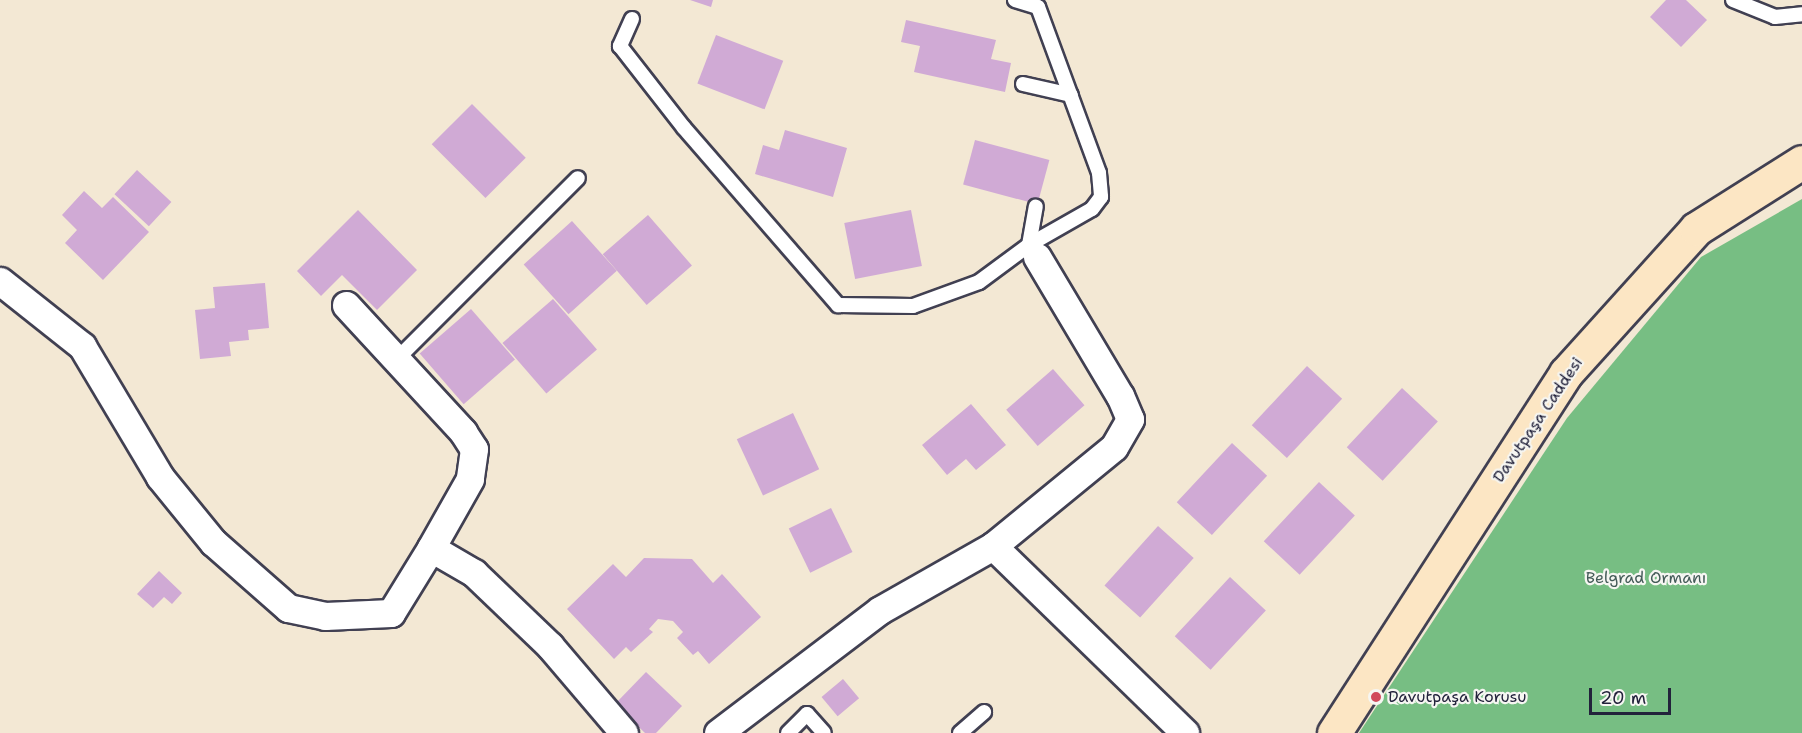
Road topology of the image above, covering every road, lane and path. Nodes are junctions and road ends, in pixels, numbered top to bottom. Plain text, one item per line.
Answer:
1 (1015, 0) edge
2 (1733, 0) edge
3 (1802, 14) edge
4 (632, 19) dead end
5 (1023, 84) dead end
6 (1071, 95) junction
7 (1802, 162) edge
8 (578, 178) dead end
9 (1036, 207) dead end
10 (1033, 251) junction
11 (0, 281) edge
12 (346, 305) dead end
13 (396, 360) junction
14 (993, 546) junction
15 (431, 548) junction
16 (984, 712) dead end
17 (624, 733) edge
18 (718, 733) edge
19 (788, 733) edge
20 (824, 733) edge
21 (960, 733) edge
22 (1185, 733) edge
23 (1334, 733) edge

1 - 6 lane
2 - 3 lane
4 - 10 lane
5 - 6 lane
6 - 10 lane
7 - 23 street, Davutpaşa Caddesi
8 - 13 lane
9 - 10 lane
10 - 14 street
11 - 15 street
12 - 13 street
13 - 15 street
14 - 18 street
14 - 22 street
15 - 17 street
16 - 21 lane
19 - 20 lane

